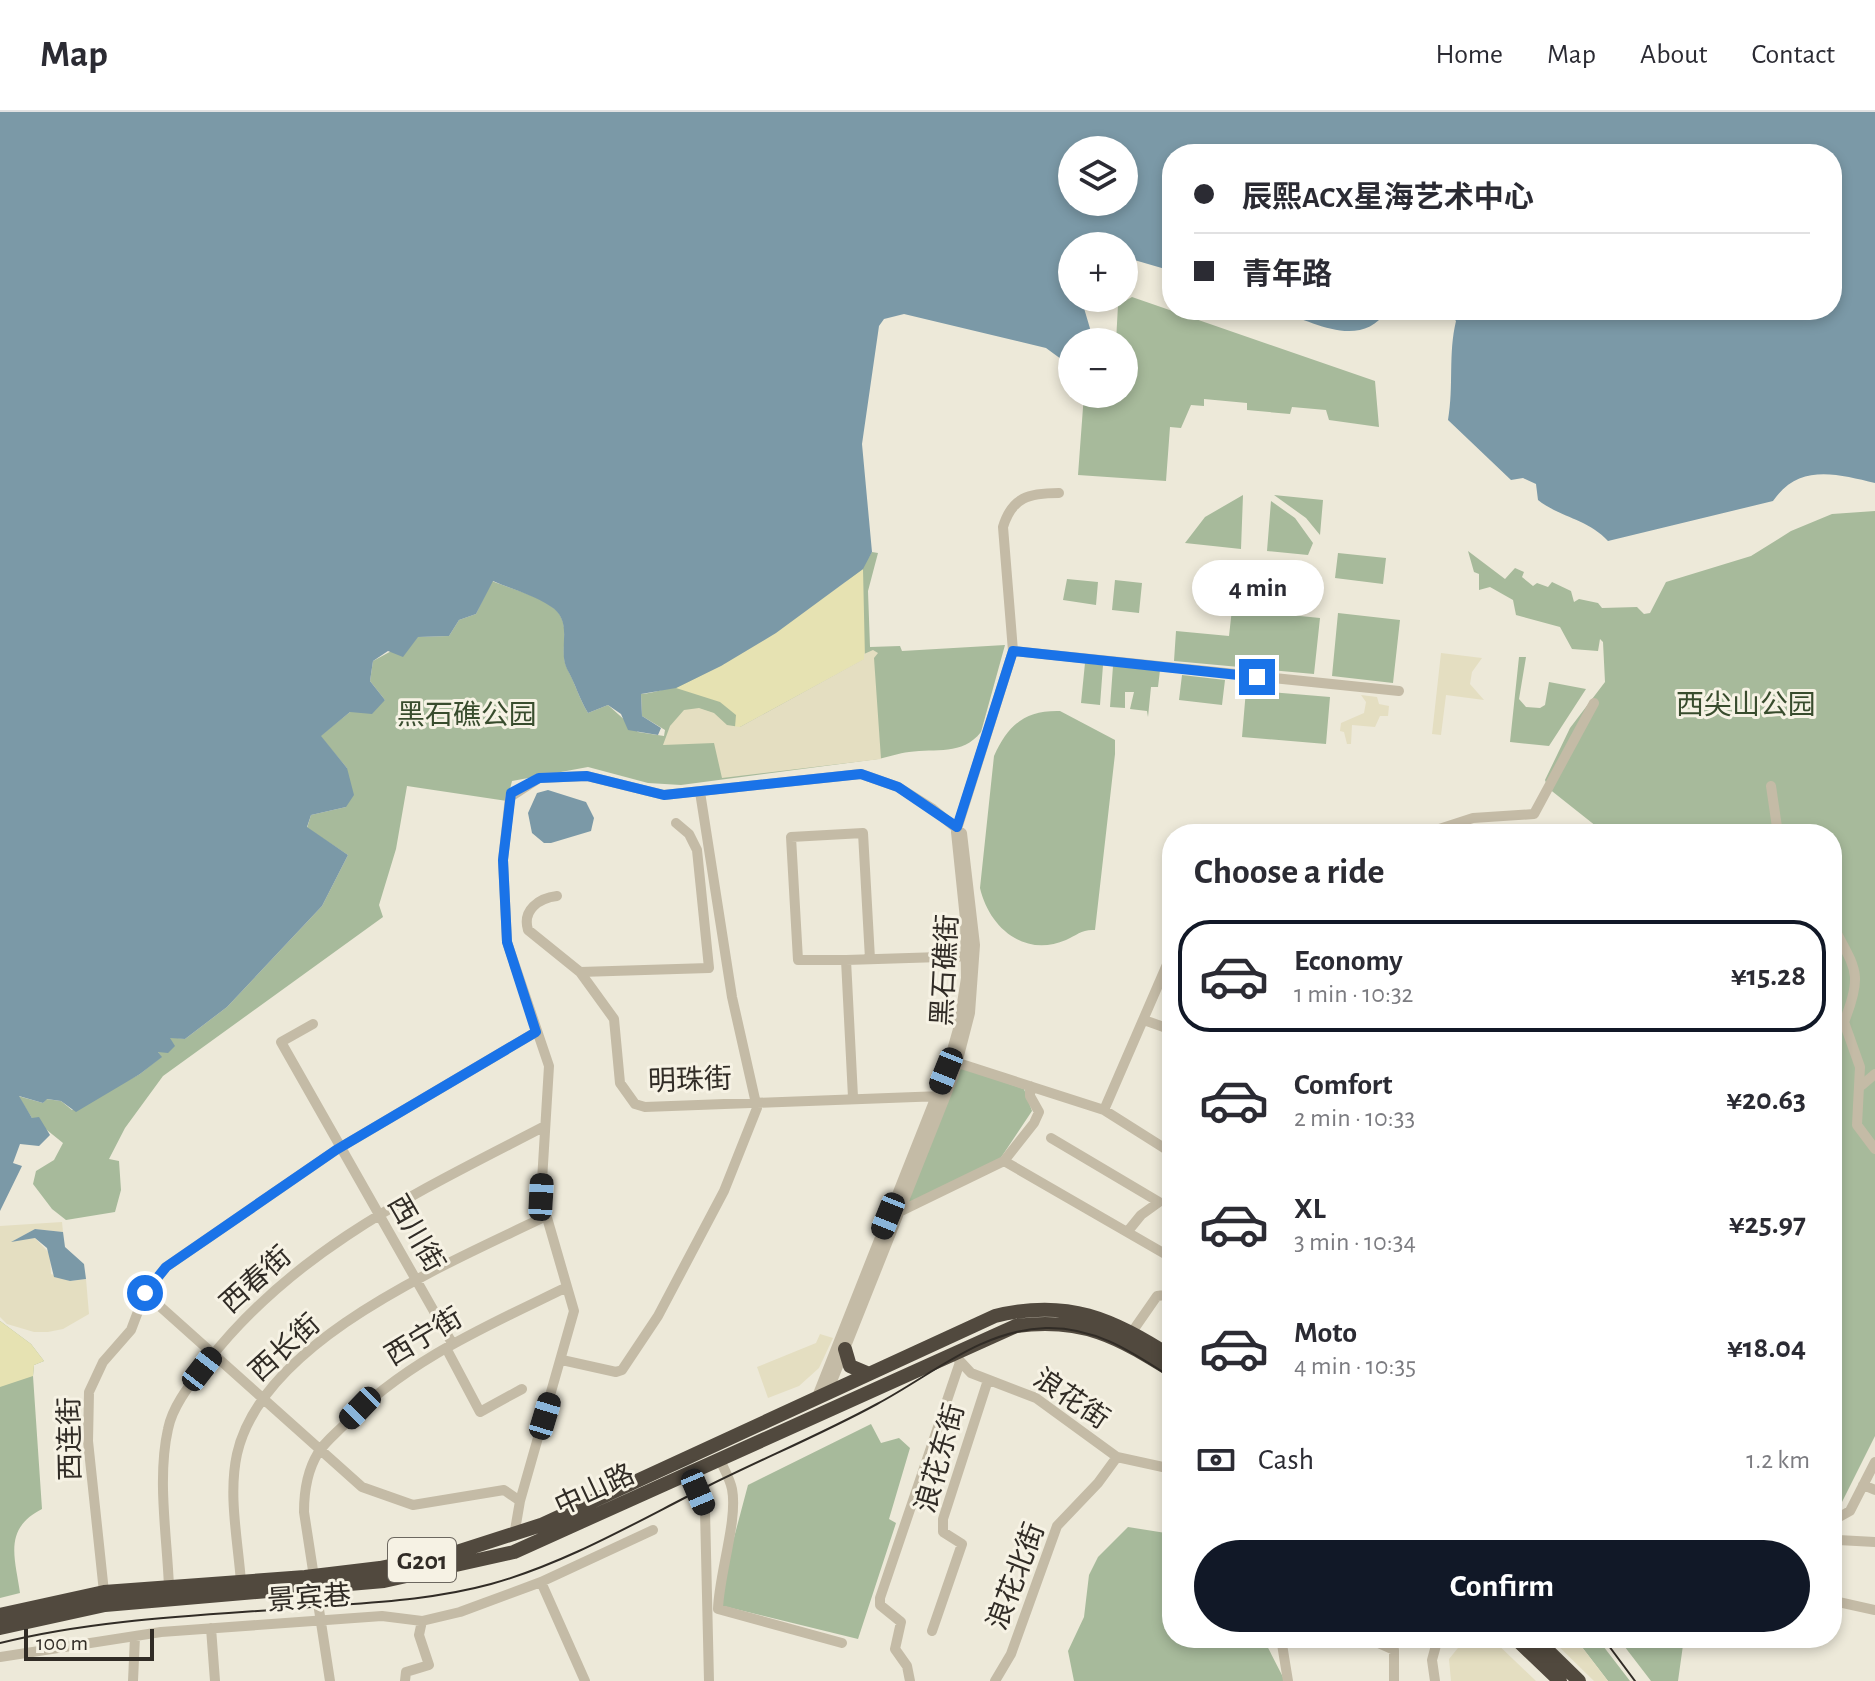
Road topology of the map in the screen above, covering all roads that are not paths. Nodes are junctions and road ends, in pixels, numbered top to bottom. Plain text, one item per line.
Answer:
1 (1059, 493) dead end
2 (1013, 651) junction
3 (1399, 691) dead end
4 (1594, 703) dead end
5 (1771, 786) dead end
6 (700, 792) junction
7 (676, 823) dead end
8 (1455, 824) edge
9 (1777, 824) edge
10 (957, 827) junction
11 (557, 896) dead end
12 (1842, 943) edge
13 (970, 956) junction
14 (870, 959) junction
15 (846, 960) junction
16 (580, 972) junction
17 (1162, 977) edge
18 (1144, 1020) junction
19 (313, 1024) dead end
20 (1162, 1026) edge
21 (536, 1032) junction
22 (954, 1061) junction
23 (1875, 1074) edge
24 (1862, 1085) junction
25 (1030, 1086) junction
26 (941, 1096) junction
27 (853, 1097) junction
28 (757, 1101) junction
29 (1104, 1110) junction
30 (545, 1126) junction
31 (1051, 1138) dead end
32 (1162, 1147) edge
33 (340, 1148) junction
34 (1875, 1149) edge
35 (1004, 1161) junction
36 (899, 1212) junction
37 (377, 1213) junction
38 (546, 1216) junction
39 (1128, 1231) junction
40 (1162, 1252) edge
41 (415, 1279) junction
42 (567, 1287) junction
43 (145, 1293) junction
44 (1162, 1295) edge
45 (1132, 1332) junction
46 (449, 1345) junction
47 (845, 1349) junction
48 (1162, 1351) edge
49 (214, 1354) junction
50 (958, 1358) junction
51 (562, 1360) junction
52 (831, 1361) junction
53 (1162, 1365) edge
54 (869, 1374) junction
55 (988, 1380) junction
56 (522, 1389) dead end
57 (828, 1390) junction
58 (863, 1394) junction
59 (262, 1396) junction
60 (762, 1441) junction
61 (319, 1451) junction
62 (1117, 1457) junction
63 (720, 1460) junction
64 (1875, 1462) edge
65 (1162, 1467) edge
66 (690, 1474) junction
67 (1863, 1485) junction
68 (1875, 1490) edge
69 (520, 1501) junction
70 (1842, 1515) edge
71 (653, 1530) dead end
72 (514, 1536) junction
73 (1842, 1540) edge
74 (1875, 1542) edge
75 (241, 1582) junction
76 (317, 1582) junction
77 (541, 1582) junction
78 (169, 1587) junction
79 (104, 1592) junction
80 (1842, 1603) edge
81 (1875, 1610) edge
82 (0, 1615) edge
83 (322, 1620) junction
84 (422, 1621) junction
85 (7, 1626) edge
86 (211, 1628) junction
87 (932, 1631) dead end
88 (135, 1637) junction
89 (0, 1639) edge
90 (842, 1643) dead end
91 (1283, 1648) edge
92 (1390, 1648) edge
93 (1435, 1648) edge
94 (1525, 1648) edge
95 (1545, 1648) edge
96 (0, 1657) edge
97 (133, 1681) edge
98 (215, 1681) edge
99 (330, 1681) edge
100 (405, 1681) edge
101 (585, 1681) edge
102 (709, 1681) edge
103 (910, 1681) edge
104 (995, 1681) edge
105 (1288, 1681) edge
106 (1394, 1681) edge
107 (1435, 1681) edge
108 (1560, 1681) edge
109 (1579, 1681) edge

1 - 2 street
2 - 3 street
2 - 10 street
4 - 8 street
5 - 9 street
6 - 10 street
6 - 21 street
6 - 28 street
7 - 16 street
10 - 13 street, 黑石礁街
11 - 16 street, 明珠街
12 - 24 street
13 - 14 street
13 - 22 street, 黑石礁街
14 - 15 street
14 - 15 street
15 - 27 street
16 - 28 street, 明珠街
17 - 18 street
18 - 20 street
18 - 29 street
19 - 33 street, 西川街
21 - 30 street
21 - 33 street, 西连街
22 - 25 street
22 - 26 street, 黑石礁街
23 - 24 street
24 - 34 street
25 - 29 street
25 - 35 street
26 - 27 street, 明珠街
26 - 36 street, 黑石礁街
26 - 52 street, 黑石礁街
27 - 28 street, 明珠街
28 - 51 street
29 - 32 street
30 - 37 street, 西春街
30 - 38 street
31 - 39 street
33 - 37 street, 西川街
33 - 43 street, 西连街
35 - 36 street
35 - 39 street
36 - 47 street, 黑石礁街
37 - 41 street, 西川街
37 - 49 street, 西春街
38 - 41 street, 西长街
38 - 42 street
39 - 40 street
41 - 46 street, 西川街
41 - 59 street, 西长街
42 - 46 street, 西宁街
42 - 51 street
43 - 49 street
43 - 79 street, 西连街
44 - 45 street
45 - 48 highway, 中山路 / G201
45 - 54 highway, 中山路 / G201
46 - 56 street, 西川街
46 - 61 street, 西宁街
47 - 54 highway
47 - 57 street, 黑石礁街
49 - 59 street
49 - 78 street, 西春街
50 - 53 highway, 中山路 / G201
50 - 55 street, 浪花街
50 - 58 highway, 中山路 / G201
50 - 103 street
51 - 69 street
52 - 57 street, 黑石礁街
52 - 57 street, 黑石礁街
54 - 57 highway, 中山路 / G201
55 - 62 street, 浪花街
55 - 87 street, 浪花东街
57 - 58 street
57 - 60 highway
57 - 72 highway, 中山路 / G201
58 - 60 highway, 中山路 / G201
59 - 61 street
59 - 75 street, 西长街
60 - 63 highway, 中山路 / G201
61 - 69 street
61 - 76 street, 西宁街
62 - 65 street, 浪花街
62 - 104 street, 浪花北街
63 - 66 highway, 中山路 / G201
63 - 90 street
64 - 67 street
66 - 76 highway, 中山路 / G201
66 - 102 street
67 - 68 street
67 - 70 street
69 - 72 street
71 - 77 street, 景宾巷
72 - 76 highway, 中山路 / G201
73 - 74 street
75 - 76 highway, 中山路 / G201
75 - 78 highway, 中山路 / G201
76 - 83 street, 西宁街
76 - 85 highway, 中山路 / G201
77 - 84 street, 景宾巷
77 - 101 street
78 - 79 highway, 中山路 / G201
79 - 82 highway, 中山路 / G201
80 - 81 street
83 - 84 street, 景宾巷
83 - 86 street, 景宾巷
83 - 99 street, 西宁街
84 - 100 street
85 - 89 highway
86 - 88 street, 景宾巷
86 - 98 street
88 - 96 street, 景宾巷
88 - 97 street
91 - 105 street
92 - 106 street
93 - 107 street
94 - 108 highway
95 - 109 highway

